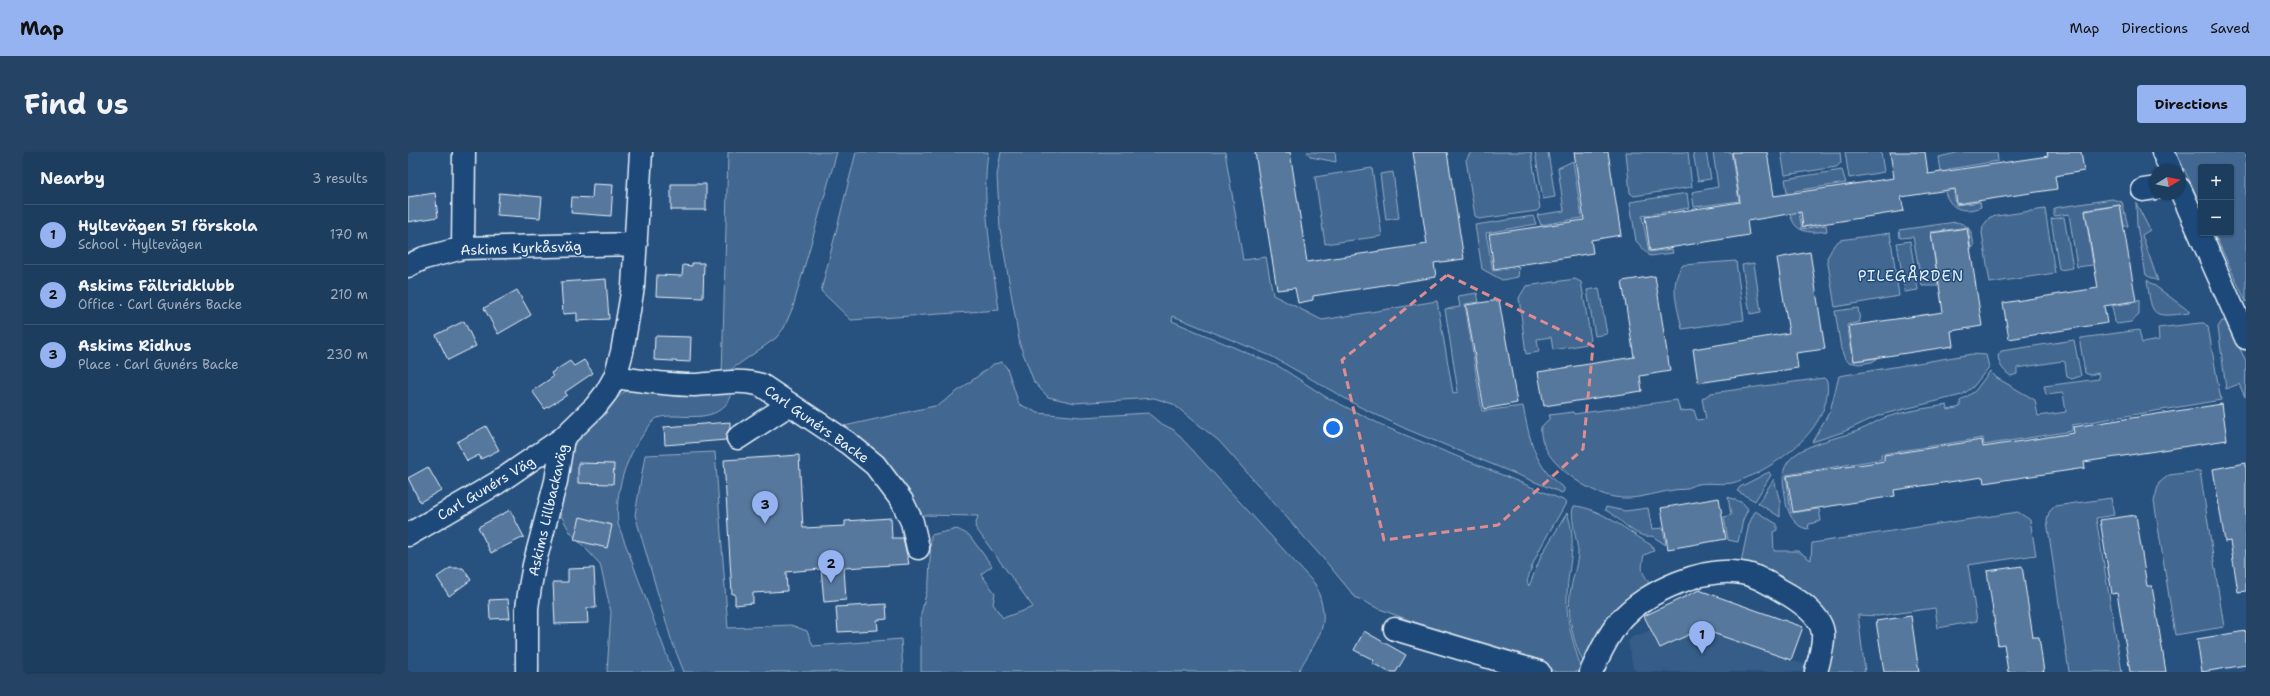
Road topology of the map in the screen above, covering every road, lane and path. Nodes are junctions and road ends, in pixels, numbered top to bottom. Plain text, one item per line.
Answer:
1 (464, 152) edge
2 (642, 152) edge
3 (2164, 152) edge
4 (2169, 164) edge
5 (2185, 200) edge
6 (636, 244) junction
7 (463, 248) junction
8 (408, 266) edge
9 (2246, 338) edge
10 (615, 378) junction
11 (790, 404) junction
12 (563, 438) junction
13 (738, 438) dead end
14 (408, 535) edge
15 (918, 548) dead end
16 (1395, 629) dead end
17 (527, 672) edge
18 (1539, 672) edge
19 (1590, 672) edge
20 (1816, 672) edge

1 - 7 street
2 - 6 street, Askims Lillbackaväg
3 - 4 street
5 - 9 street
6 - 7 street, Askims Kyrkåsväg
6 - 10 street, Askims Lillbackaväg
7 - 8 street, Askims Kyrkåsväg
10 - 11 street, Carl Gunérs Backe
10 - 12 street, Askims Lillbackaväg
11 - 13 street
11 - 15 street, Carl Gunérs Backe
12 - 14 street, Carl Gunérs Väg
12 - 17 street, Askims Lillbackaväg
16 - 18 street
19 - 20 street

